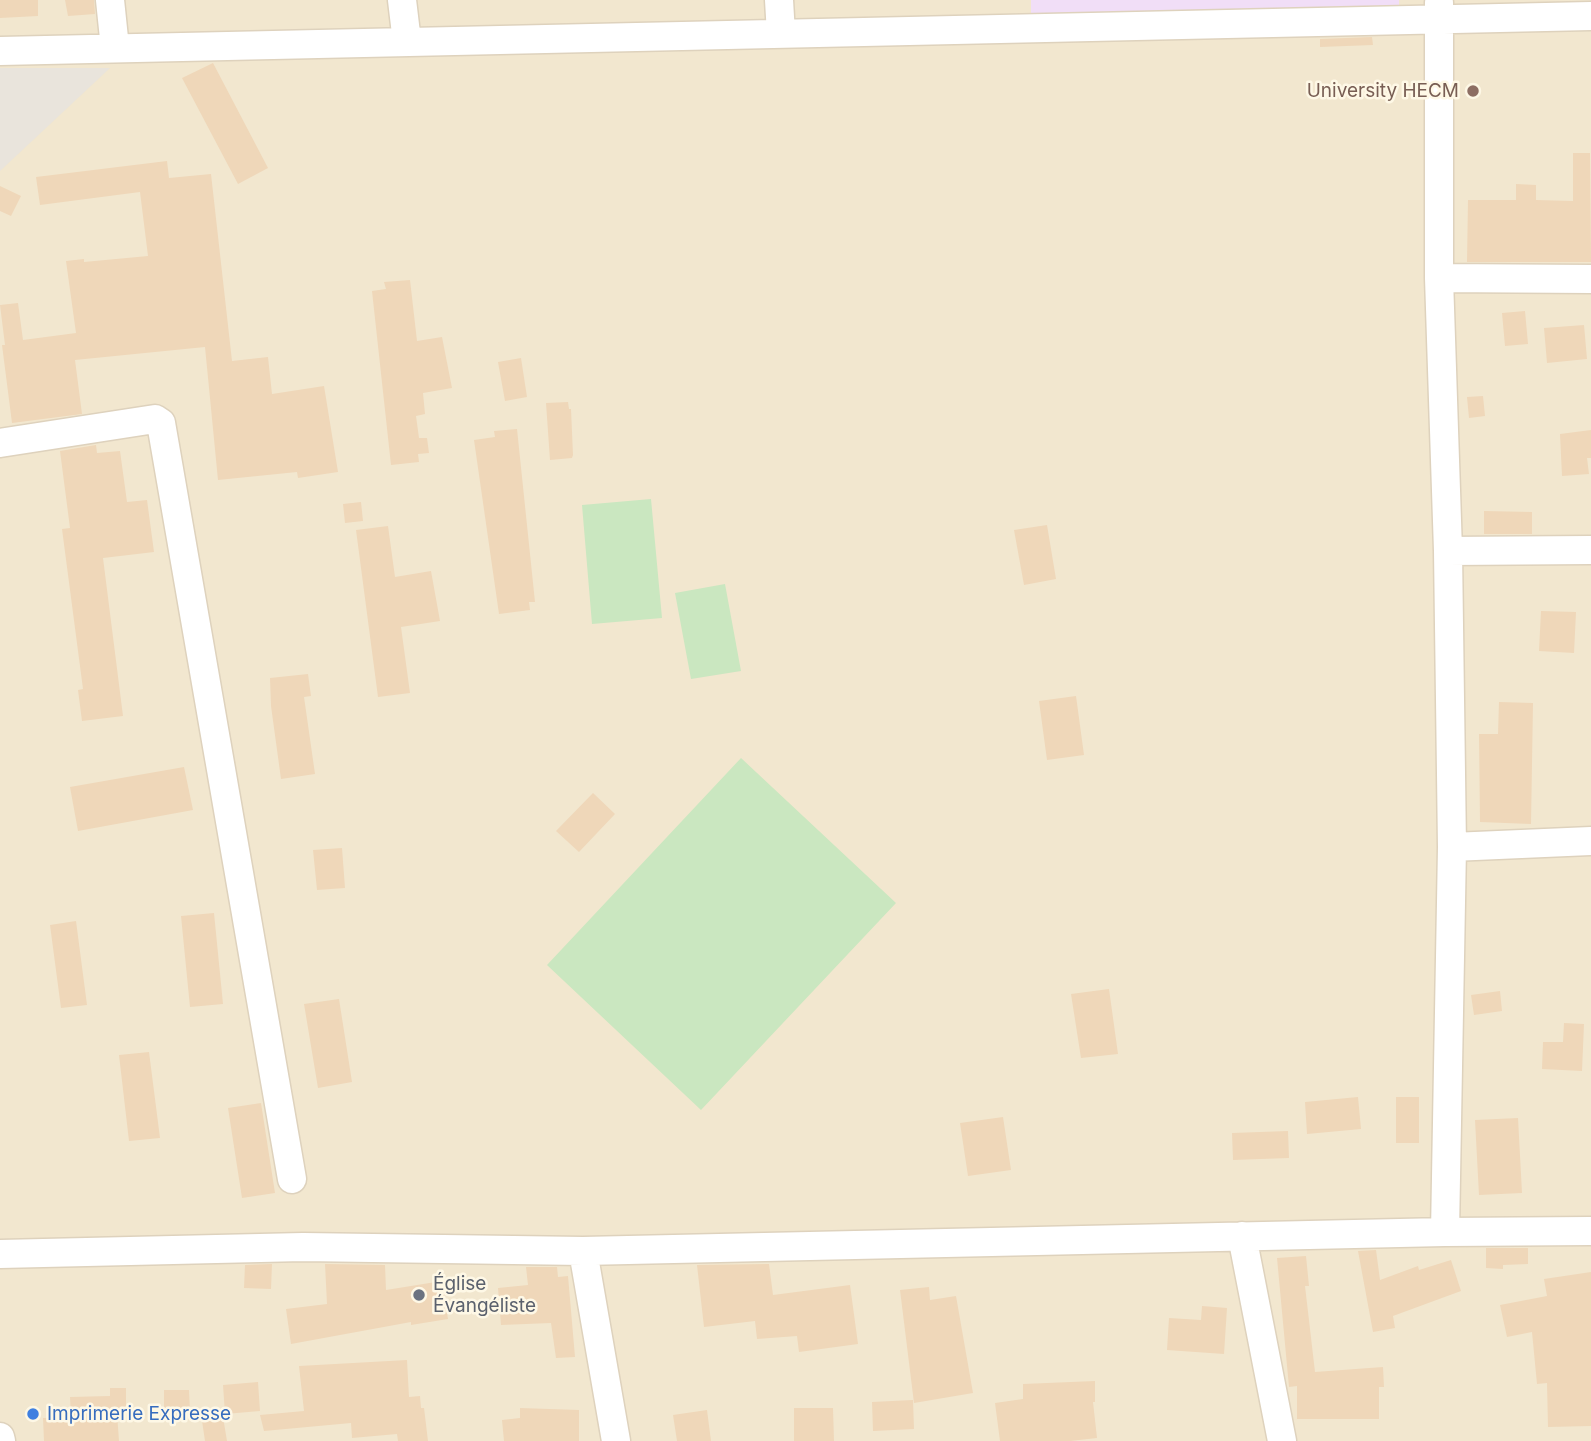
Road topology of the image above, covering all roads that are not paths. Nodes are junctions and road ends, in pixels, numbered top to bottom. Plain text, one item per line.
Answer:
1 (110, 0) edge
2 (402, 0) edge
3 (779, 0) edge
4 (1440, 10) edge
5 (1591, 16) edge
6 (781, 34) junction
7 (407, 42) junction
8 (115, 48) junction
9 (0, 51) edge
10 (1439, 278) junction
11 (1591, 279) edge
12 (0, 443) edge
13 (1591, 550) edge
14 (1448, 551) junction
15 (1591, 841) edge
16 (1452, 847) junction
17 (292, 1179) dead end
18 (1591, 1231) edge
19 (1445, 1232) junction
20 (1242, 1236) junction
21 (583, 1251) junction
22 (0, 1254) edge
23 (616, 1441) edge
24 (1282, 1441) edge

1 - 8 street
2 - 7 street
3 - 6 street
4 - 5 street
4 - 6 street
4 - 10 street
6 - 7 street
7 - 8 street
8 - 9 street
10 - 11 street
10 - 14 street
12 - 17 street
13 - 14 street
14 - 16 street
15 - 16 street
16 - 19 street
18 - 19 street
19 - 20 street
20 - 21 street
20 - 24 street
21 - 22 street
21 - 23 street

